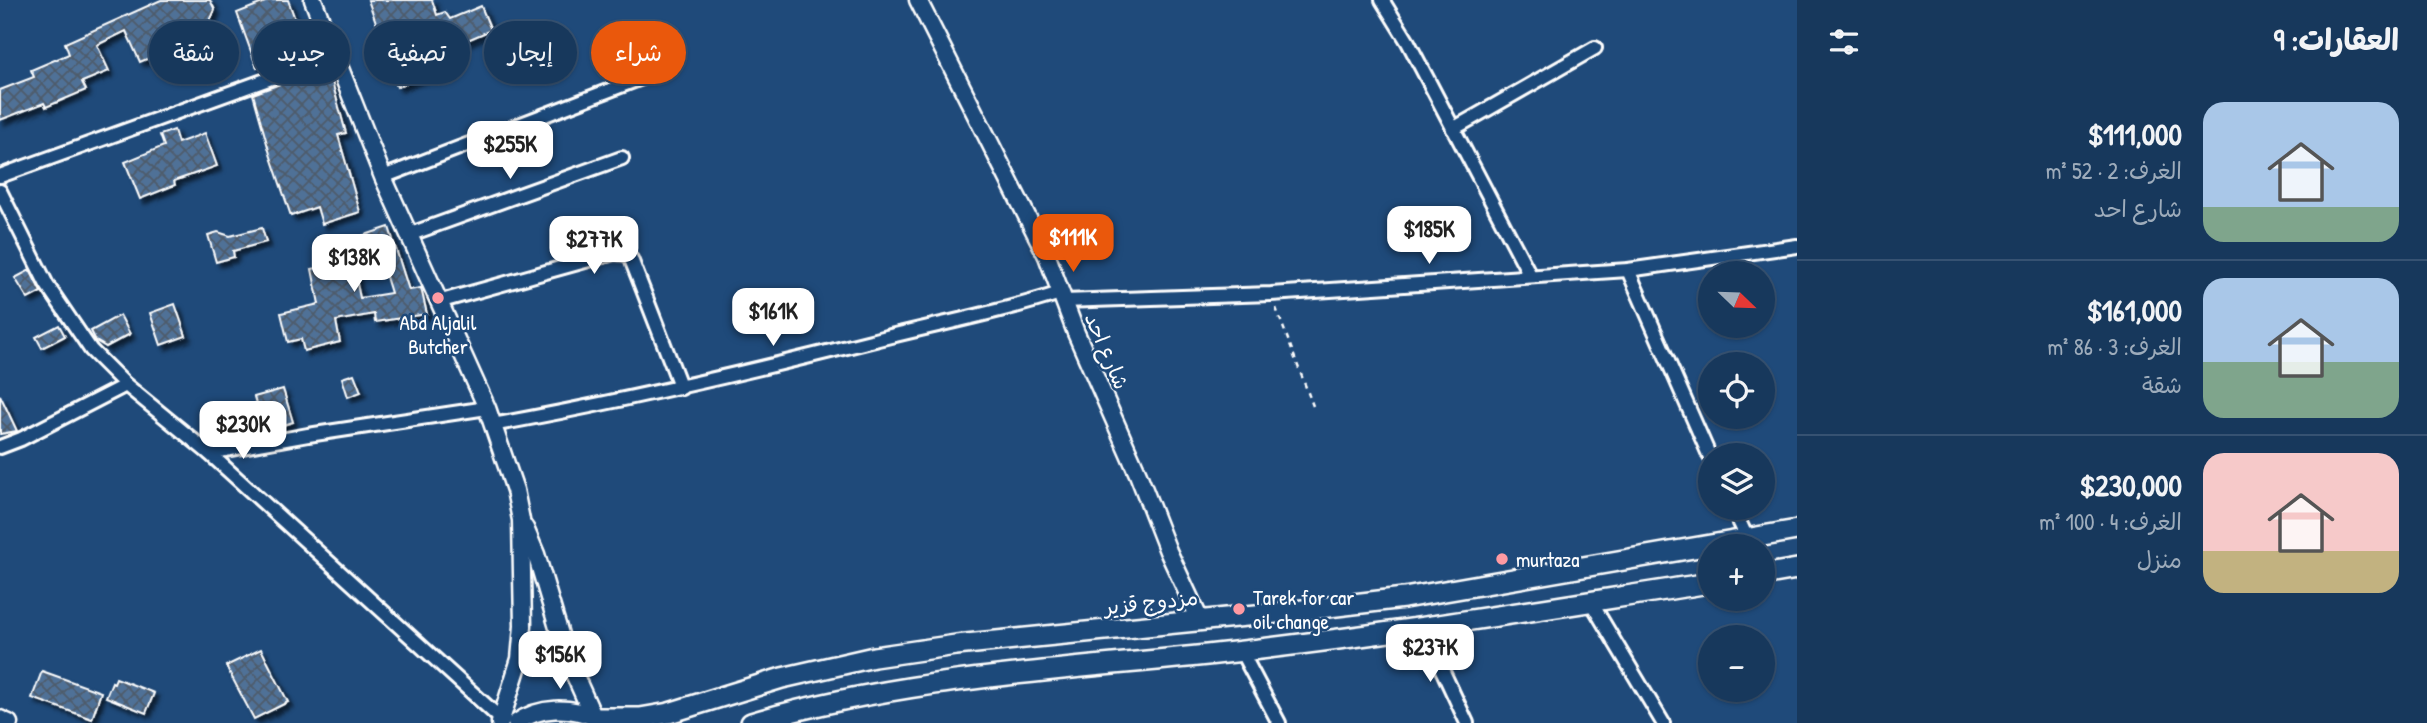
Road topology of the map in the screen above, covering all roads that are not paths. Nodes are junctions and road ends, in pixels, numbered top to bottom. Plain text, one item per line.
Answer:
1 (313, 0) edge
2 (918, 0) edge
3 (1382, 0) edge
4 (321, 21) edge
5 (1595, 48) dead end
6 (255, 84) edge
7 (346, 84) edge
8 (626, 84) edge
9 (1453, 129) junction
10 (622, 158) dead end
11 (0, 176) edge
12 (383, 177) junction
13 (0, 191) edge
14 (408, 235) junction
15 (1797, 246) edge
16 (1628, 270) junction
17 (1530, 275) junction
18 (1062, 297) junction
19 (438, 302) junction
20 (126, 385) junction
21 (681, 388) junction
22 (487, 408) junction
23 (492, 425) junction
24 (1704, 443) edge
25 (0, 447) edge
26 (209, 453) junction
27 (521, 520) junction
28 (1797, 530) edge
29 (1772, 534) edge
30 (1698, 547) edge
31 (1796, 572) edge
32 (1775, 574) edge
33 (1698, 585) edge
34 (1591, 601) junction
35 (1286, 612) junction
36 (1200, 620) junction
37 (1423, 629) junction
38 (1291, 645) junction
39 (1241, 651) junction
40 (0, 719) edge
41 (598, 719) edge
42 (506, 722) edge
43 (9, 723) edge
44 (751, 723) edge
45 (1279, 723) edge
46 (1467, 723) edge
47 (1663, 723) edge

1 - 4 main road
2 - 18 main road, شارع احد
3 - 9 street
5 - 9 street
6 - 11 street
7 - 12 main road
8 - 12 street
9 - 17 street
10 - 14 street
12 - 14 main road
13 - 20 street
14 - 19 main road
15 - 16 street
16 - 17 street
16 - 24 street
17 - 18 street
18 - 21 street
18 - 36 main road, شارع احد
19 - 21 street
19 - 22 main road
20 - 25 street
20 - 26 street
21 - 23 street
22 - 23 main road
22 - 26 street
23 - 27 main road
26 - 42 street
27 - 41 main road
27 - 42 main road
28 - 29 main road, مزدوج قزير
30 - 35 main road, مزدوج قزير
31 - 32 main road
33 - 34 main road
34 - 37 main road
34 - 47 street
35 - 36 main road, مزدوج قزير
35 - 38 main road
36 - 41 main road, مزدوج قزير
37 - 38 main road
37 - 46 street
38 - 39 main road
39 - 44 main road
39 - 45 street
40 - 43 main road
41 - 42 main road

